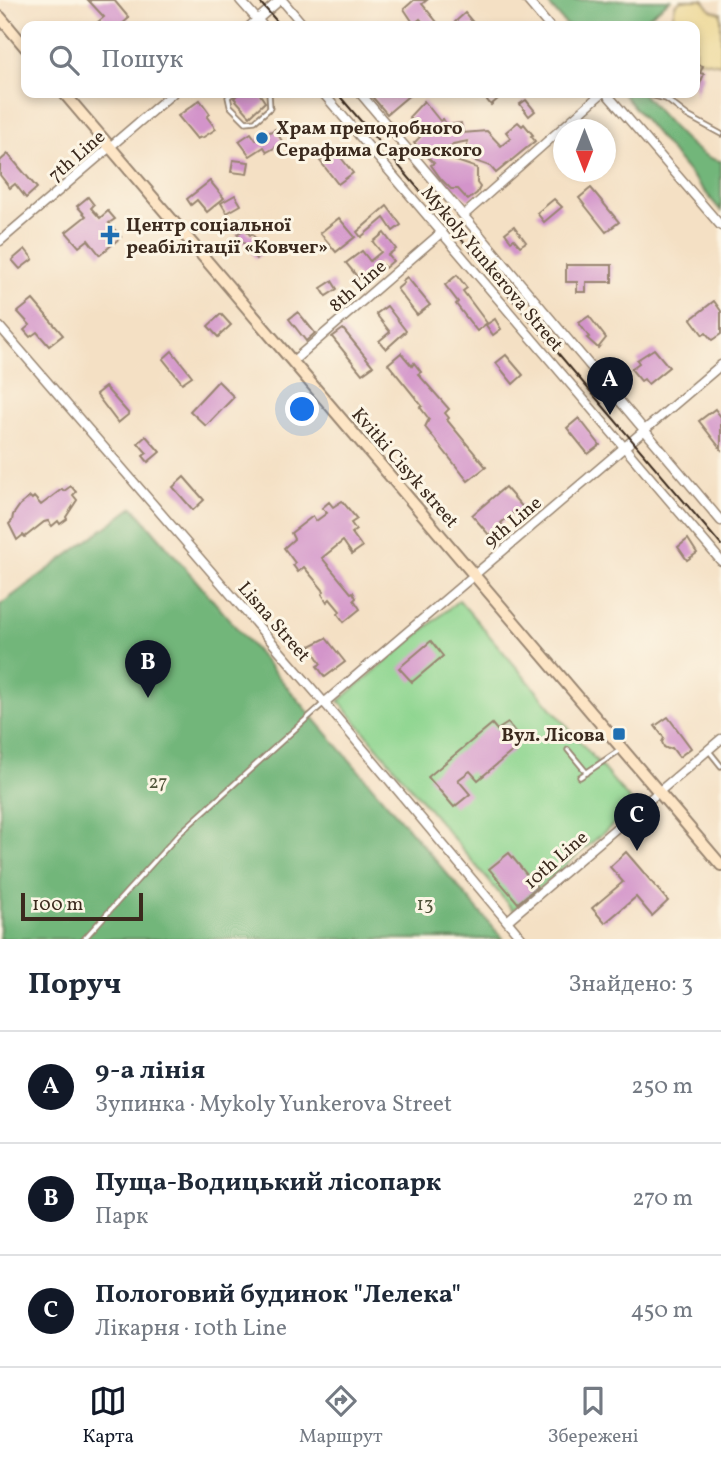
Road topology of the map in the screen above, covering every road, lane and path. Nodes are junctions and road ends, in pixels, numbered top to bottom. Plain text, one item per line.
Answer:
1 (240, 0) edge
2 (281, 0) edge
3 (527, 0) edge
4 (0, 17) edge
5 (254, 21) edge
6 (259, 21) edge
7 (300, 21) edge
8 (545, 21) edge
9 (21, 42) edge
10 (68, 98) edge
11 (167, 98) edge
12 (228, 98) edge
13 (269, 98) edge
14 (327, 98) edge
15 (364, 98) edge
16 (598, 98) edge
17 (608, 98) edge
18 (662, 98) edge
19 (721, 134) edge
20 (110, 147) junction
21 (464, 215) junction
22 (721, 226) edge
23 (442, 232) junction
24 (0, 241) edge
25 (0, 327) edge
26 (293, 361) junction
27 (721, 365) edge
28 (644, 429) junction
29 (624, 446) junction
30 (721, 521) edge
31 (721, 561) edge
32 (474, 573) junction
33 (324, 703) junction
34 (721, 740) edge
35 (621, 748) junction
36 (568, 750) dead end
37 (709, 751) dead end
38 (721, 766) edge
39 (587, 773) junction
40 (580, 777) dead end
41 (658, 792) junction
42 (721, 865) edge
43 (507, 921) junction
44 (84, 939) edge
45 (522, 939) edge

1 - 5 street
2 - 6 street
2 - 7 street
3 - 8 street
4 - 9 street
10 - 20 street, Kvitki Cisyk street
11 - 20 street, 7th Line
12 - 13 lane
14 - 23 street, Mykoly Yunkerova Street
15 - 21 street, Mykoly Yunkerova Street
16 - 21 street
17 - 22 street
18 - 19 lane
20 - 24 street, 7th Line
20 - 26 street, Kvitki Cisyk street
21 - 28 street, Mykoly Yunkerova Street
23 - 26 street, 8th Line
23 - 29 street, Mykoly Yunkerova Street
25 - 33 street, Lisna Street
26 - 32 street, Kvitki Cisyk street
27 - 28 street, 9th Line
28 - 29 street, 9th Line
28 - 30 street, Mykoly Yunkerova Street
29 - 31 street, Mykoly Yunkerova Street
29 - 32 street, 9th Line
32 - 33 street, 9th Line
32 - 35 street, Kvitki Cisyk street
33 - 43 street, Lisna Street
33 - 44 lane
34 - 41 street, 10th Line
35 - 39 lane
35 - 41 street, Kvitki Cisyk street
36 - 39 lane
37 - 38 lane
39 - 40 lane
41 - 42 street, Kvitki Cisyk street
41 - 43 street, 10th Line
43 - 45 street, Lisna Street

